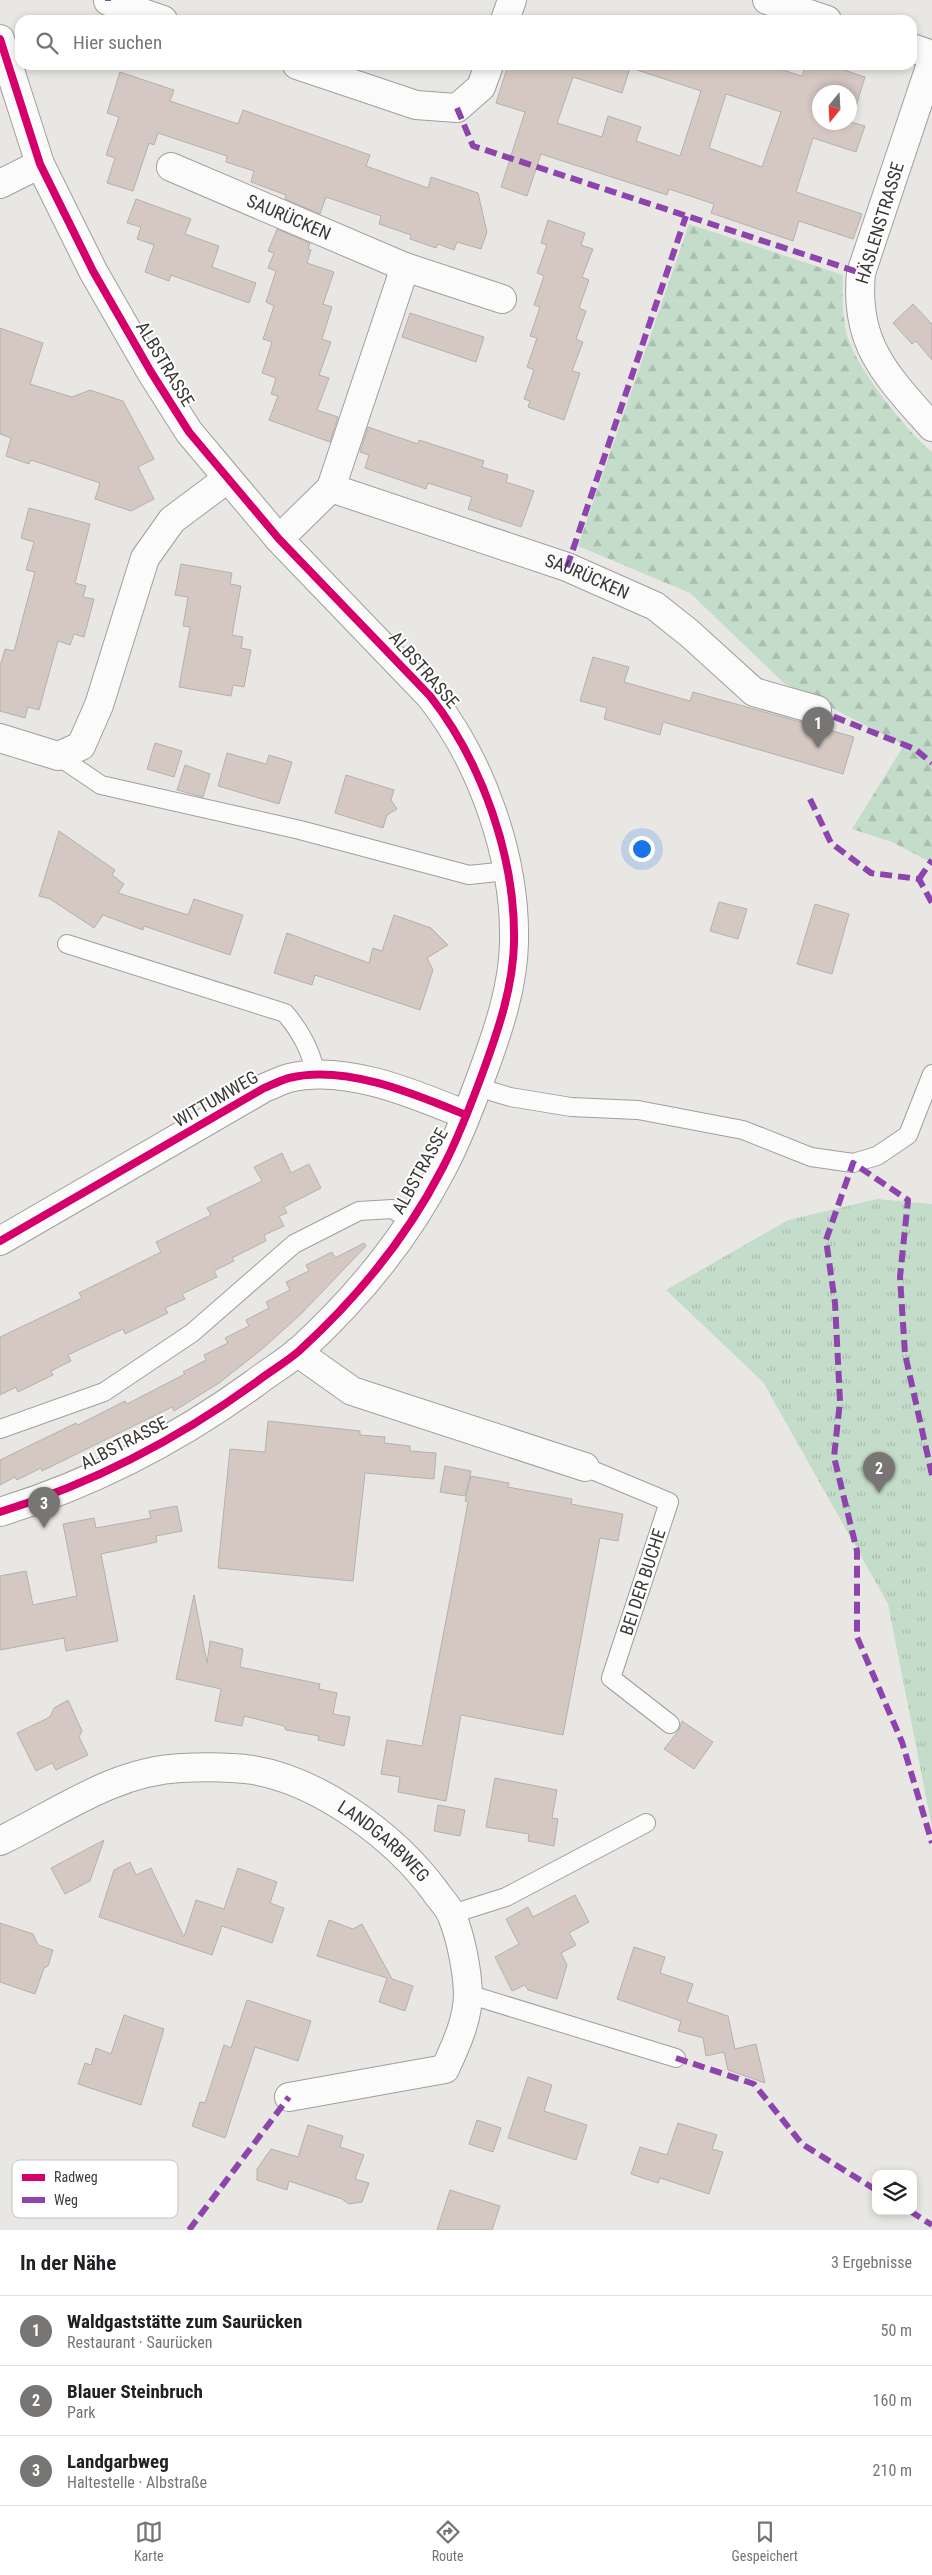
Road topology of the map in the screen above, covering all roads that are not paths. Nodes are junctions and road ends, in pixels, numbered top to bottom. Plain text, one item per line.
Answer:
1 (512, 0) edge
2 (767, 0) edge
3 (108, 1) dead end
4 (149, 15) edge
5 (507, 15) edge
6 (812, 15) edge
7 (0, 39) edge
8 (917, 50) edge
9 (932, 55) edge
10 (932, 60) edge
11 (312, 70) edge
12 (487, 70) edge
13 (40, 164) junction
14 (171, 167) dead end
15 (0, 184) edge
16 (405, 267) junction
17 (502, 300) dead end
18 (932, 427) edge
19 (226, 479) junction
20 (331, 488) junction
21 (279, 539) junction
22 (817, 710) dead end
23 (0, 738) edge
24 (58, 756) junction
25 (507, 871) junction
26 (67, 944) dead end
27 (316, 1074) junction
28 (932, 1074) edge
29 (478, 1087) junction
30 (466, 1115) junction
31 (411, 1220) junction
32 (0, 1241) edge
33 (297, 1352) junction
34 (0, 1429) edge
35 (585, 1467) joint
36 (0, 1512) edge
37 (670, 1724) dead end
38 (646, 1823) dead end
39 (0, 1841) edge
40 (452, 1914) junction
41 (468, 1994) junction
42 (676, 2058) dead end
43 (289, 2098) dead end

1 - 5 street
2 - 6 street
3 - 4 street
7 - 13 street, ALBSTRASSE
8 - 9 street
10 - 18 street, HÄSLENSTRASSE
11 - 12 street
13 - 15 street
13 - 19 street, ALBSTRASSE
14 - 16 street, SAURÜCKEN
16 - 17 street, SAURÜCKEN
16 - 20 street
19 - 21 street, ALBSTRASSE
19 - 24 street
20 - 21 street
20 - 22 street, SAURÜCKEN
21 - 25 street, ALBSTRASSE
23 - 24 street
24 - 25 lane
25 - 29 street, ALBSTRASSE
26 - 27 lane
27 - 30 street, WITTUMWEG
27 - 32 street, WITTUMWEG
28 - 29 lane
29 - 30 street, ALBSTRASSE
30 - 31 street, ALBSTRASSE
31 - 33 street, ALBSTRASSE
31 - 34 lane
33 - 35 street
33 - 36 street, ALBSTRASSE
35 - 37 lane, BEI DER BUCHE
38 - 40 lane
39 - 40 street, LANDGARBWEG
40 - 41 street, LANDGARBWEG
41 - 42 lane
41 - 43 street, LANDGARBWEG

